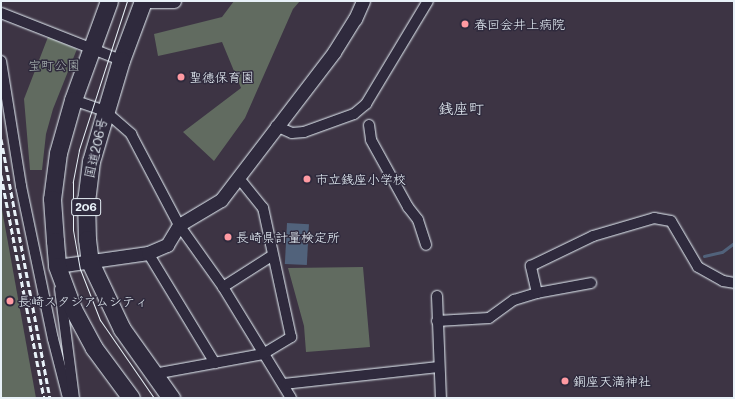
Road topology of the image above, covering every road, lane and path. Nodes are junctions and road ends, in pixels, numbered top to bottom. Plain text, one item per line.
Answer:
1 (109, 1) edge
2 (143, 1) edge
3 (146, 1) edge
4 (174, 1) edge
5 (363, 1) edge
6 (428, 1) edge
7 (1, 13) edge
8 (92, 48) junction
9 (121, 60) junction
10 (1, 61) edge
11 (73, 100) junction
12 (104, 111) junction
13 (369, 125) dead end
14 (276, 126) junction
15 (239, 178) junction
16 (179, 225) junction
17 (426, 245) dead end
18 (148, 253) junction
19 (273, 255) junction
20 (90, 262) junction
21 (57, 266) junction
22 (591, 282) dead end
23 (734, 283) edge
24 (223, 287) junction
25 (537, 293) junction
26 (437, 296) dead end
27 (437, 321) junction
28 (263, 354) junction
29 (215, 363) junction
30 (438, 368) junction
31 (154, 374) junction
32 (284, 384) junction
33 (68, 398) edge
34 (74, 398) edge
35 (131, 398) edge
36 (171, 398) edge
37 (291, 398) edge
38 (441, 398) edge

1 - 8 highway, 206
2 - 9 highway, 国道206号 / 206
3 - 4 street
5 - 14 street
6 - 14 street
7 - 8 street
8 - 9 street
8 - 11 highway, 206
9 - 12 highway, 国道206号 / 206
10 - 33 street
11 - 12 street
11 - 21 highway, 206
12 - 16 street
12 - 20 highway, 国道206号 / 206
13 - 17 street
14 - 15 street
15 - 16 street
15 - 19 street
16 - 18 street
16 - 24 street
18 - 20 street
18 - 29 street
19 - 24 street
19 - 28 street
20 - 21 street
20 - 31 highway, 国道206号 / 206
21 - 34 street
21 - 35 highway, 206
22 - 25 street
23 - 25 street
24 - 28 street
25 - 27 street
26 - 27 street
27 - 30 street
28 - 29 street
28 - 32 street
29 - 31 street
30 - 32 street
30 - 38 street
31 - 36 highway, 国道206号 / 206
32 - 37 street

